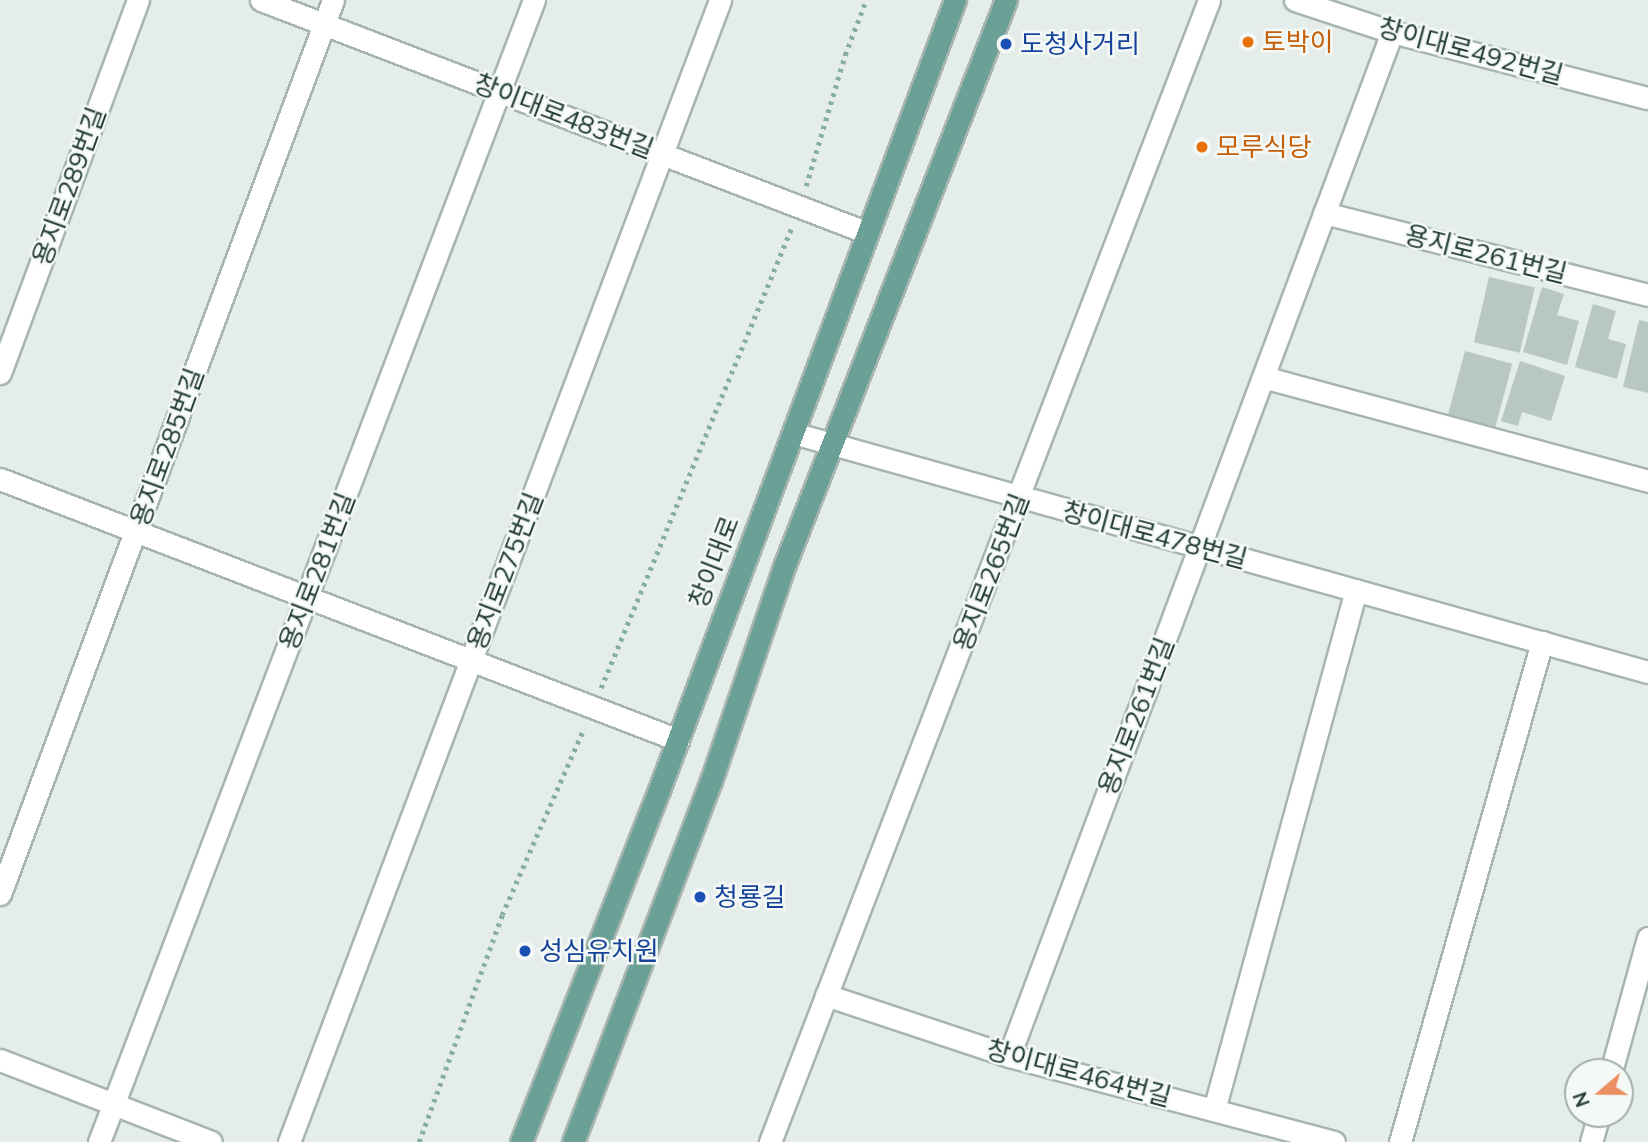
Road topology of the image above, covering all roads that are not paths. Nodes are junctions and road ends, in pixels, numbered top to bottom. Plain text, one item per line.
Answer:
1 (138, 0) edge
2 (261, 0) edge
3 (333, 0) edge
4 (534, 0) edge
5 (720, 0) edge
6 (955, 0) edge
7 (1006, 0) edge
8 (1209, 0) edge
9 (1295, 0) edge
10 (324, 24) junction
11 (1392, 32) junction
12 (499, 91) junction
13 (1648, 98) edge
14 (662, 153) junction
15 (1324, 213) junction
16 (868, 233) junction
17 (1648, 295) edge
18 (0, 373) edge
19 (1263, 377) junction
20 (793, 433) junction
21 (832, 444) junction
22 (0, 479) edge
23 (1648, 481) edge
24 (1019, 499) junction
25 (135, 530) junction
26 (1200, 546) junction
27 (1356, 590) junction
28 (307, 596) junction
29 (1542, 642) junction
30 (471, 659) junction
31 (1648, 672) edge
32 (678, 740) junction
33 (0, 894) edge
34 (1648, 938) edge
35 (826, 995) junction
36 (1009, 1056) junction
37 (1615, 1058) edge
38 (0, 1060) edge
39 (113, 1104) junction
40 (1214, 1110) junction
41 (1266, 1133) edge
42 (99, 1142) edge
43 (211, 1142) edge
44 (289, 1142) edge
45 (521, 1142) edge
46 (572, 1142) edge
47 (770, 1142) edge
48 (1334, 1142) edge
49 (1400, 1142) edge

1 - 18 street, 용지로289번길
2 - 10 street, 창이대로483번길
3 - 10 street, 용지로285번길
4 - 12 street, 용지로281번길
5 - 14 street, 용지로275번길
6 - 16 main road, 창이대로
7 - 21 main road
8 - 24 street, 용지로265번길
9 - 11 street, 창이대로492번길
10 - 12 street, 창이대로483번길
10 - 25 street, 용지로285번길
11 - 13 street, 창이대로492번길
11 - 15 street, 용지로261번길
12 - 14 street, 창이대로483번길
12 - 28 street, 용지로281번길
14 - 16 street, 창이대로483번길
14 - 30 street, 용지로275번길
15 - 17 street, 용지로261번길
15 - 19 street, 용지로261번길
16 - 20 main road, 창이대로
19 - 23 street
19 - 26 street, 용지로261번길
20 - 21 street, 창이대로478번길
20 - 32 main road, 창이대로
21 - 24 street, 창이대로478번길
21 - 46 main road
22 - 25 street
24 - 26 street, 창이대로478번길
24 - 35 street, 용지로265번길
25 - 28 street
25 - 33 street, 용지로285번길
26 - 27 street, 창이대로478번길
26 - 36 street, 용지로261번길
27 - 29 street, 창이대로478번길
27 - 40 street
28 - 30 street
28 - 39 street, 용지로281번길
29 - 31 street, 창이대로478번길
29 - 49 street
30 - 32 street
30 - 44 street, 용지로275번길
32 - 45 main road, 창이대로
34 - 37 street
35 - 36 street, 창이대로464번길
35 - 47 street, 용지로265번길
36 - 40 street, 창이대로464번길
38 - 39 street
39 - 42 street, 용지로281번길
39 - 43 street
40 - 41 street, 창이대로464번길
41 - 48 street, 창이대로464번길

